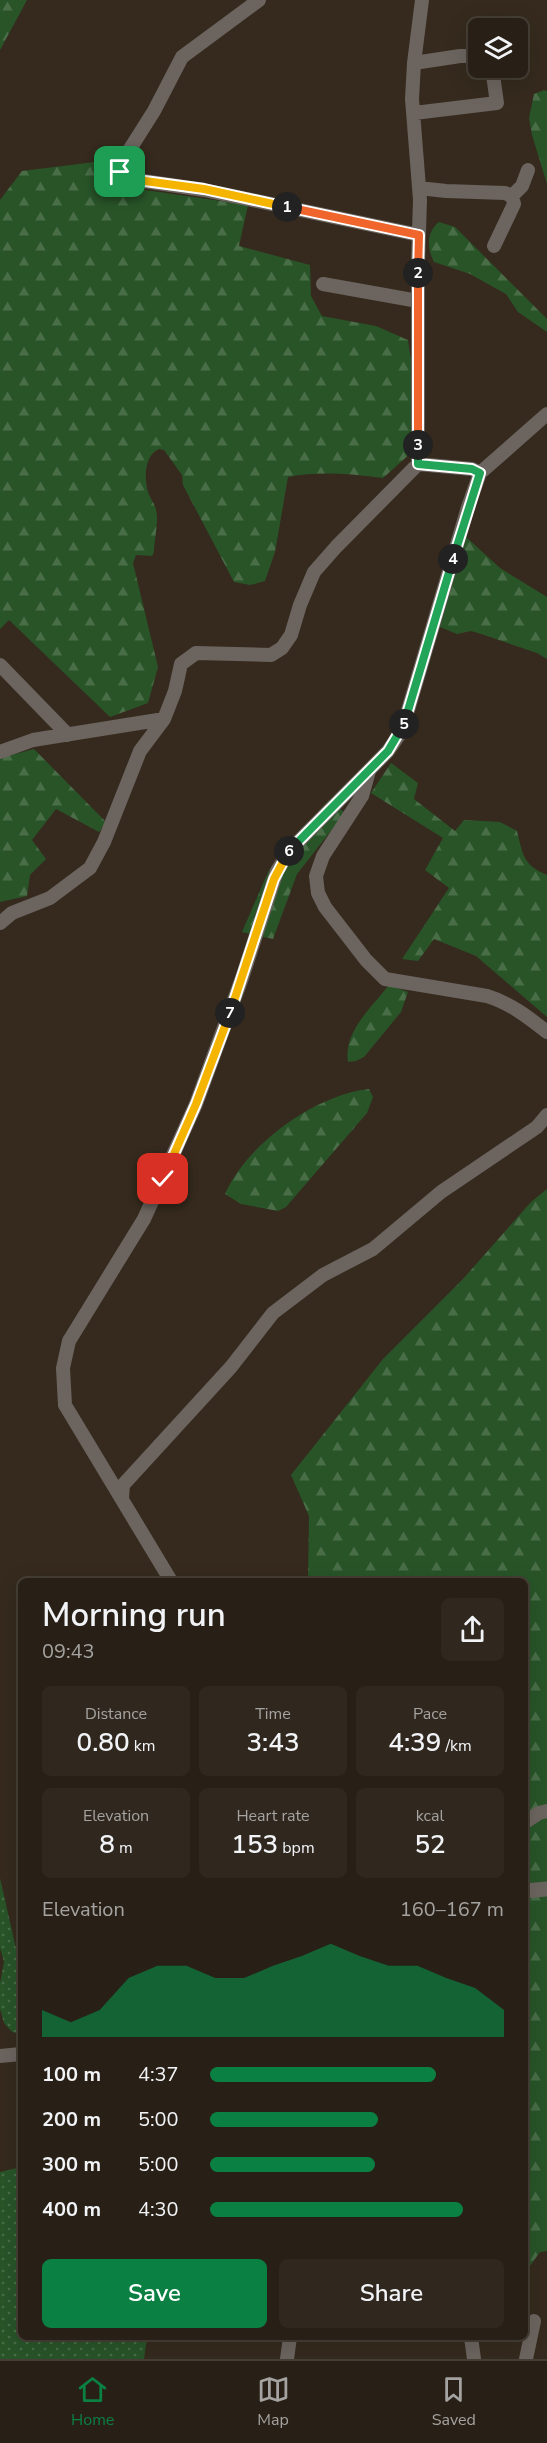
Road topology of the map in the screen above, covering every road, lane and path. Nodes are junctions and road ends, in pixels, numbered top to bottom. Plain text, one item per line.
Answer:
1 (259, 0) edge
2 (422, 0) edge
3 (468, 56) edge
4 (414, 63) junction
5 (493, 78) edge
6 (414, 113) junction
7 (528, 170) dead end
8 (419, 188) junction
9 (512, 196) junction
10 (419, 235) junction
11 (494, 246) dead end
12 (323, 284) dead end
13 (418, 301) junction
14 (547, 414) edge
15 (418, 464) junction
16 (480, 473) junction
17 (0, 665) edge
18 (164, 718) junction
19 (69, 735) junction
20 (0, 752) edge
21 (370, 769) junction
22 (0, 922) edge
23 (547, 1032) edge
24 (547, 1115) edge
25 (122, 1498) junction
26 (169, 1578) edge
27 (547, 1811) edge
28 (528, 1820) edge
29 (547, 1888) edge
30 (528, 1891) edge
31 (18, 2054) edge
32 (0, 2056) edge
33 (534, 2321) dead end
34 (290, 2340) edge
35 (471, 2340) edge
36 (287, 2359) edge
37 (474, 2359) edge
38 (526, 2359) edge

1 - 10 street
2 - 4 street
3 - 4 street
4 - 6 street
5 - 6 street
6 - 8 street
7 - 9 street
8 - 9 street
8 - 10 street
9 - 11 street
10 - 13 street
12 - 13 street
13 - 15 street
14 - 16 street
15 - 16 street
15 - 18 street
16 - 21 street
17 - 19 street
18 - 19 street
18 - 22 street
19 - 20 street
21 - 23 street
21 - 25 street
24 - 25 street
25 - 26 street
27 - 28 street
29 - 30 street
31 - 32 street
33 - 38 street
34 - 36 street
35 - 37 street

